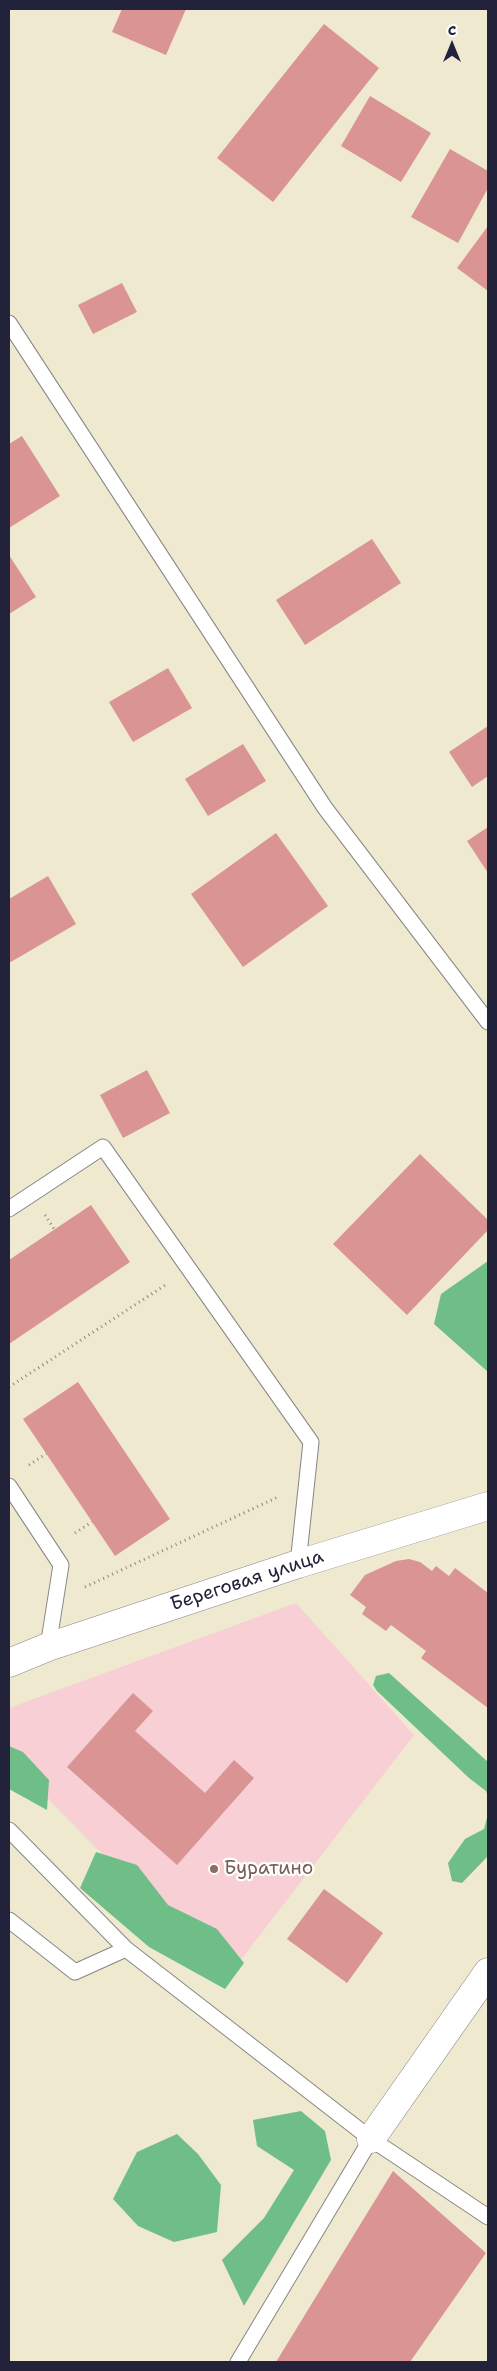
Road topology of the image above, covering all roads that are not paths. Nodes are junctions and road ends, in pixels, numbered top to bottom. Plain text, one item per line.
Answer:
1 (9, 323) edge
2 (488, 1022) edge
3 (9, 1209) edge
4 (9, 1486) edge
5 (488, 1506) edge
6 (298, 1564) junction
7 (48, 1647) junction
8 (9, 1663) edge
9 (9, 1830) edge
10 (9, 1920) edge
11 (126, 1949) junction
12 (488, 1972) edge
13 (371, 2140) junction
14 (488, 2217) edge
15 (238, 2362) edge

1 - 2 lane
3 - 6 lane
4 - 7 lane
5 - 6 street, Береговая улица
6 - 7 street, Береговая улица
7 - 8 street, Береговая улица
9 - 11 lane
10 - 11 lane
11 - 13 lane
12 - 13 street
13 - 14 lane
13 - 15 lane

